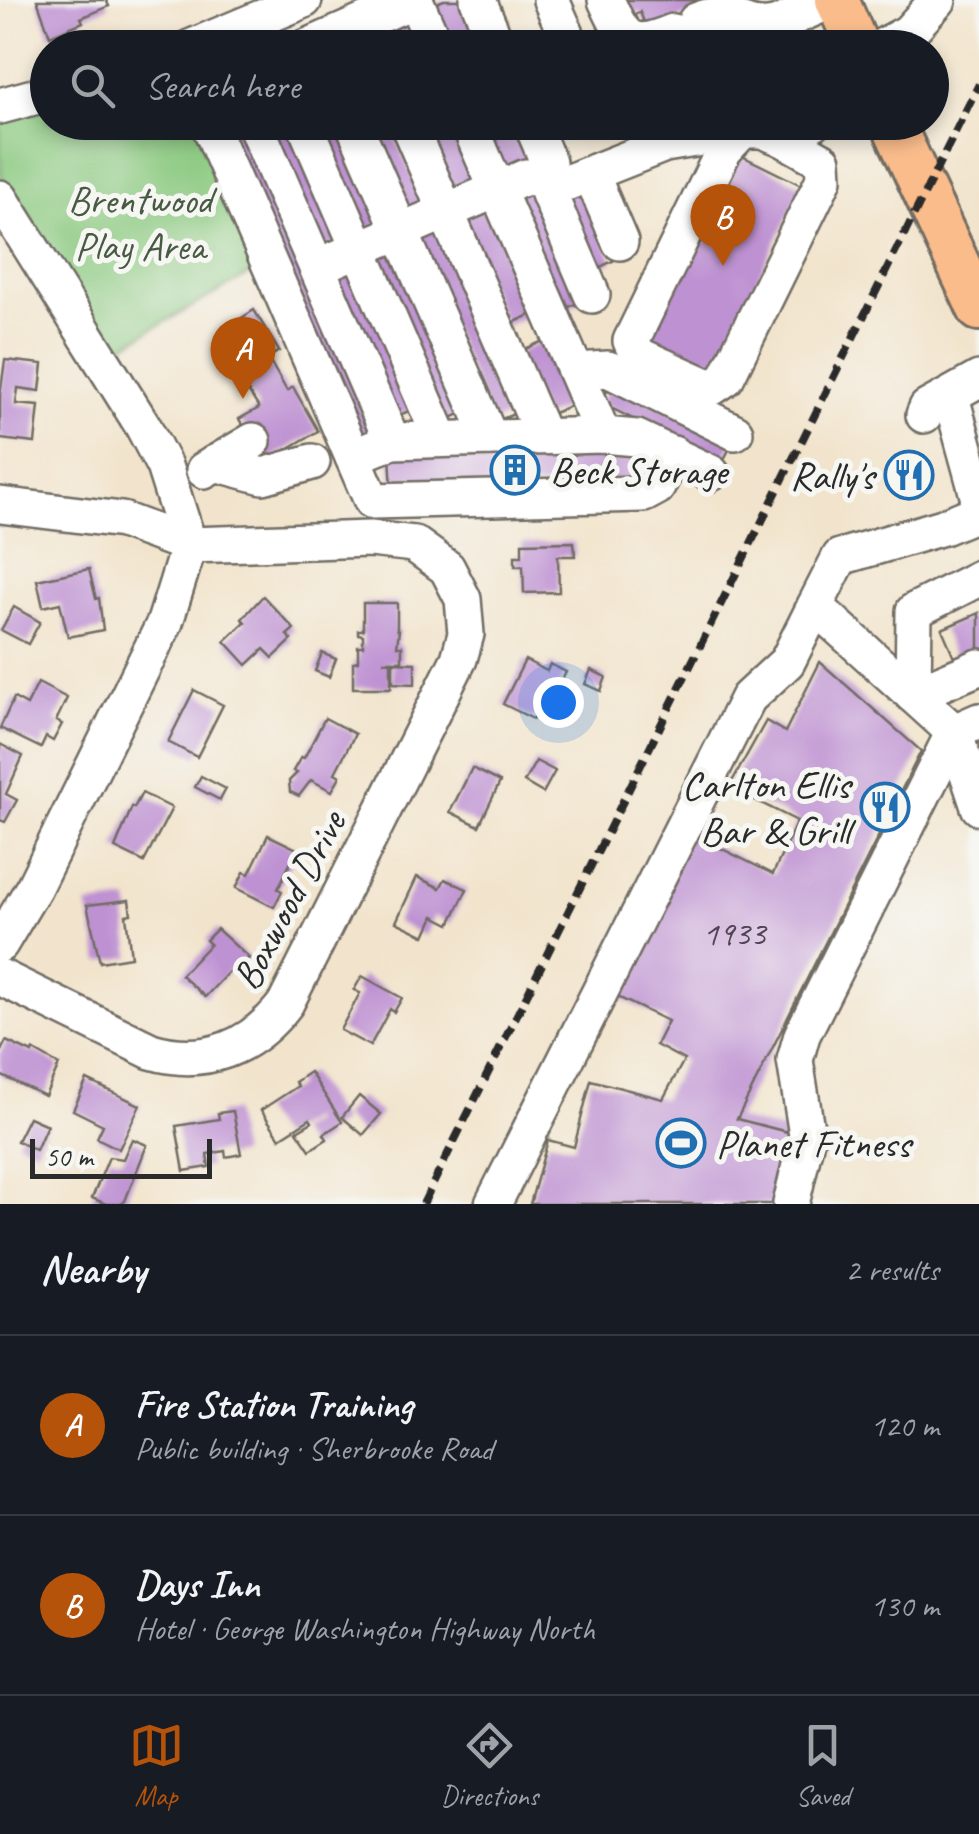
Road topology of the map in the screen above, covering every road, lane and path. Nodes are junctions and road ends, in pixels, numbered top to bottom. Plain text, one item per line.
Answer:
1 (304, 0) edge
2 (414, 0) edge
3 (478, 0) edge
4 (551, 0) edge
5 (606, 0) edge
6 (834, 0) edge
7 (926, 6) edge
8 (774, 25) junction
9 (233, 30) edge
10 (375, 30) edge
11 (428, 30) edge
12 (490, 30) edge
13 (564, 30) edge
14 (622, 30) edge
15 (674, 30) edge
16 (763, 30) edge
17 (849, 30) edge
18 (910, 30) edge
19 (30, 98) edge
20 (0, 106) edge
21 (216, 140) edge
22 (262, 140) edge
23 (312, 140) edge
24 (361, 140) edge
25 (415, 140) edge
26 (476, 140) edge
27 (539, 140) edge
28 (696, 140) edge
29 (734, 140) edge
30 (786, 140) edge
31 (900, 140) edge
32 (591, 174) junction
33 (548, 179) junction
34 (497, 190) junction
35 (0, 198) edge
36 (446, 212) junction
37 (400, 232) junction
38 (620, 242) dead end
39 (358, 249) junction
40 (316, 267) junction
41 (592, 294) dead end
42 (979, 309) edge
43 (554, 322) junction
44 (503, 345) junction
45 (576, 372) junction
46 (951, 397) edge
47 (736, 432) dead end
48 (603, 435) junction
49 (543, 436) junction
50 (490, 438) junction
51 (441, 439) junction
52 (392, 440) junction
53 (252, 441) dead end
54 (673, 454) junction
55 (353, 457) junction
56 (312, 462) dead end
57 (215, 463) junction
58 (710, 473) dead end
59 (173, 488) junction
60 (979, 498) edge
61 (0, 505) edge
62 (979, 512) edge
63 (189, 545) junction
64 (979, 578) edge
65 (815, 606) junction
66 (979, 667) edge
67 (914, 696) junction
68 (966, 727) edge
69 (977, 796) edge
70 (0, 944) edge
71 (0, 977) edge
72 (492, 1204) edge
73 (791, 1204) edge

1 - 9 street
2 - 10 street
2 - 11 street
3 - 12 street
4 - 13 street
5 - 14 street
6 - 8 street
6 - 17 main road
7 - 18 street
8 - 15 street
8 - 16 street
19 - 20 street
21 - 55 street
22 - 40 street
23 - 39 street
24 - 37 street
25 - 36 street
26 - 34 street
27 - 33 street
28 - 32 street
29 - 30 street
31 - 42 main road
32 - 33 street
32 - 38 street
33 - 34 street
33 - 41 street
34 - 36 street
34 - 43 street
35 - 59 street
36 - 37 street
36 - 44 street
37 - 39 street
37 - 50 street
39 - 40 street
39 - 51 street
40 - 52 street
43 - 44 street
43 - 45 street
44 - 49 street
45 - 47 street
45 - 48 street
46 - 60 street
48 - 49 street
48 - 54 street
49 - 50 street
50 - 51 street
51 - 52 street
52 - 55 street
53 - 57 street
54 - 55 street
54 - 58 street
56 - 57 street
57 - 59 street
59 - 63 street
61 - 63 street
62 - 65 street
63 - 70 street
63 - 71 street, Boxwood Drive
64 - 67 street
65 - 67 street
65 - 72 street
66 - 67 street
67 - 68 street
68 - 69 street
68 - 73 street

